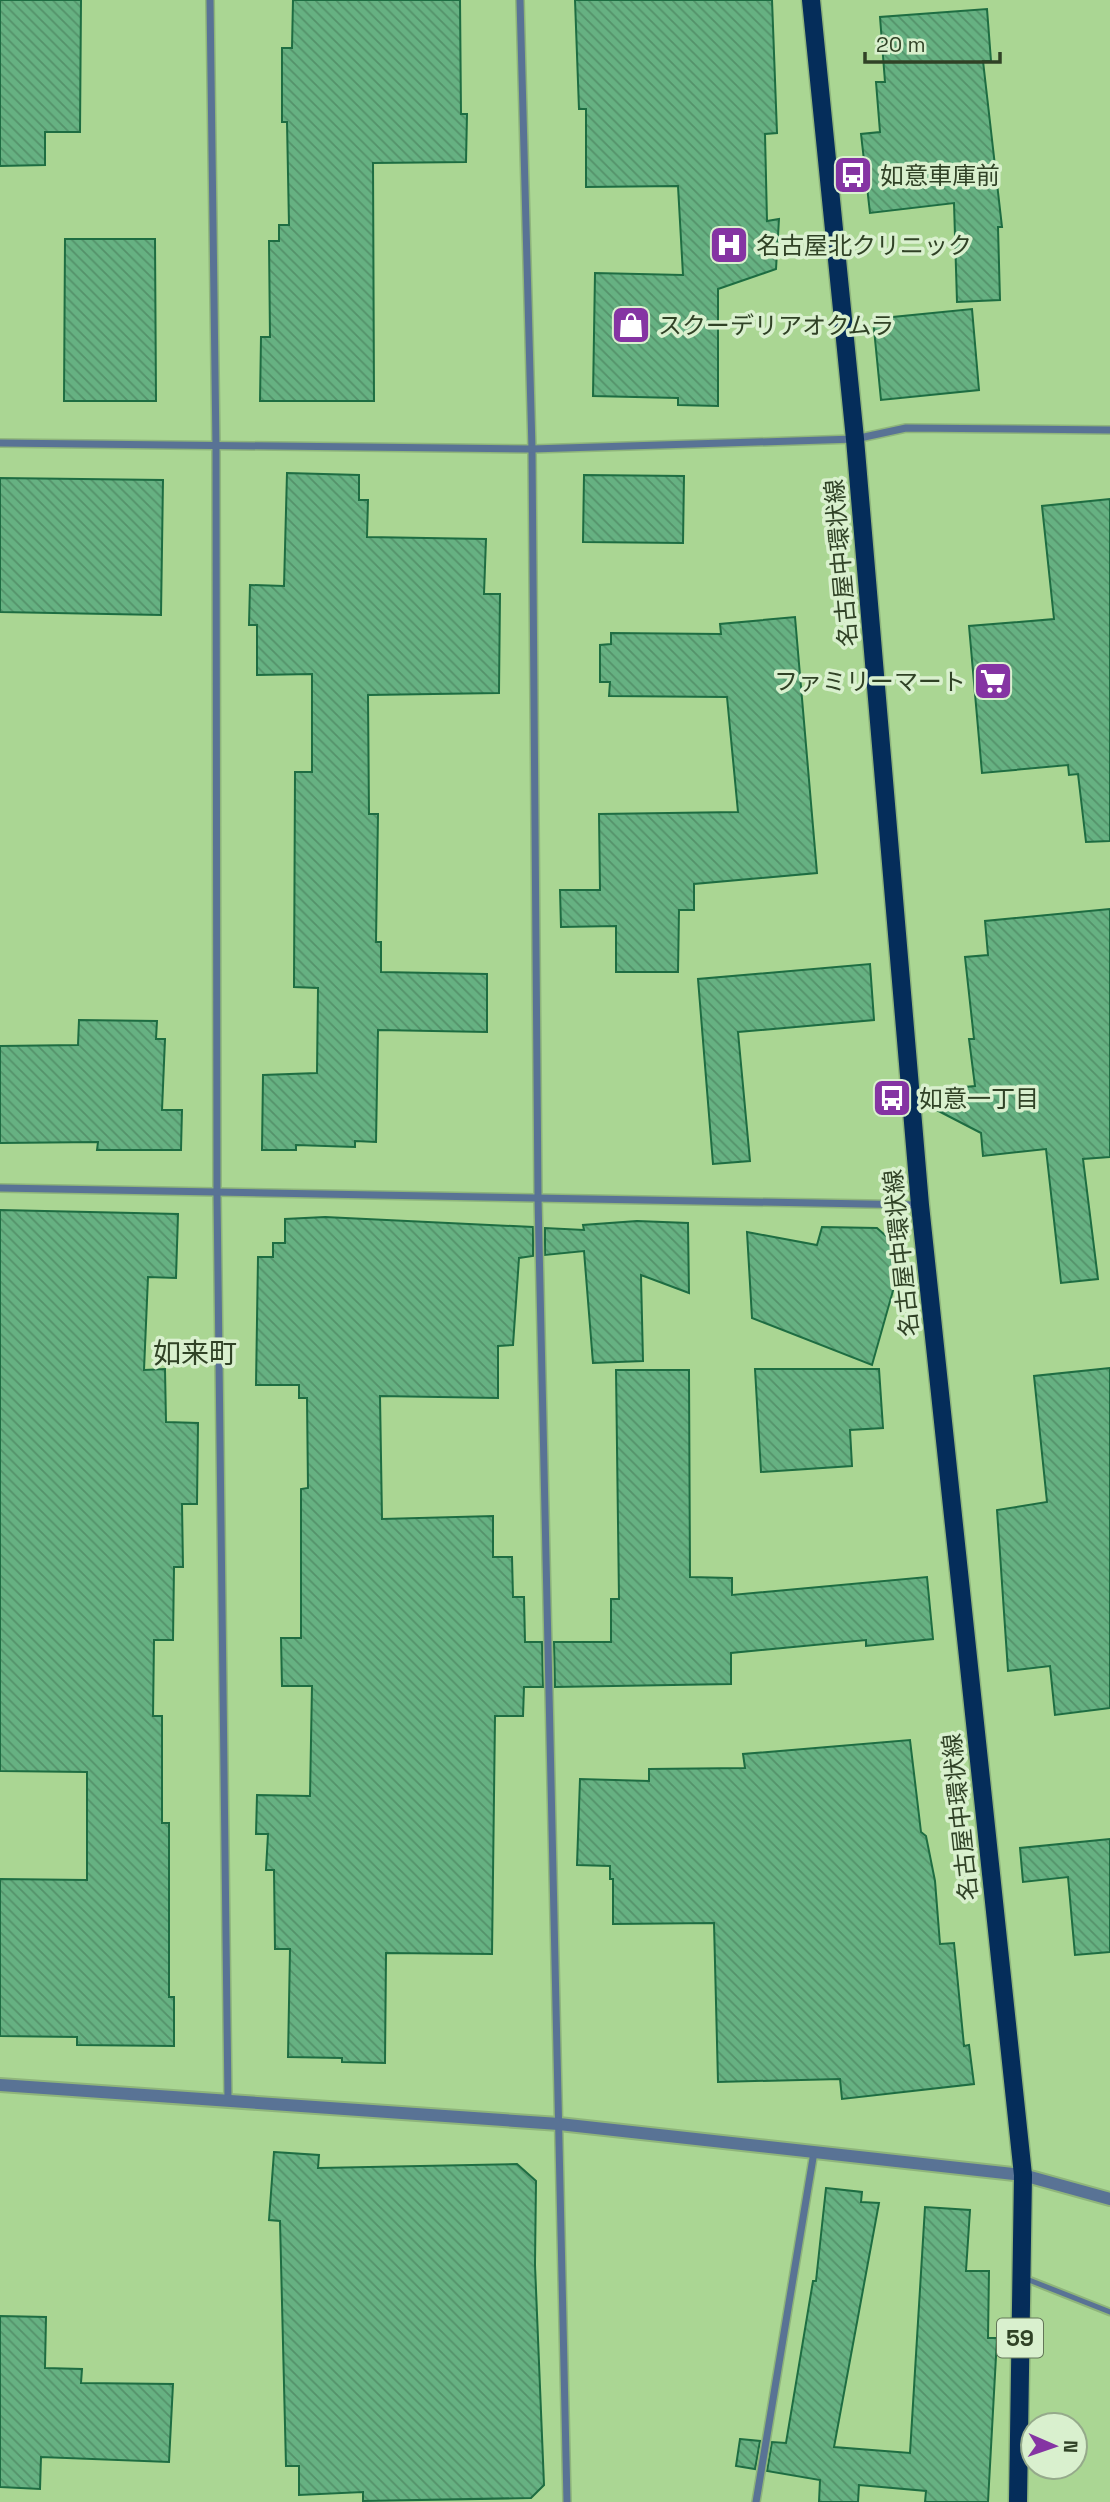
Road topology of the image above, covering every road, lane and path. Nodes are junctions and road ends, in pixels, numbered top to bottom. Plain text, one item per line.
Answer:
1 (210, 0) edge
2 (520, 0) edge
3 (811, 0) edge
4 (1110, 430) edge
5 (855, 439) junction
6 (0, 443) edge
7 (216, 447) junction
8 (532, 449) junction
9 (0, 1188) edge
10 (217, 1194) junction
11 (538, 1197) junction
12 (920, 1205) junction
13 (0, 2085) edge
14 (228, 2100) junction
15 (559, 2124) junction
16 (814, 2152) junction
17 (1023, 2175) junction
18 (1110, 2199) edge
19 (1021, 2277) junction
20 (1110, 2312) edge
21 (567, 2502) edge
22 (756, 2502) edge
23 (1017, 2502) edge

1 - 7 street
2 - 8 street
3 - 5 main road, 名古屋中環状線 / 59
4 - 5 street
5 - 8 street
5 - 12 main road, 名古屋中環状線 / 59
6 - 7 street
7 - 8 street
7 - 10 street
8 - 11 street
9 - 10 street
10 - 11 street
10 - 14 street
11 - 12 street
11 - 15 street
12 - 17 main road, 名古屋中環状線 / 59
13 - 14 street
14 - 15 street
15 - 16 street
15 - 21 street
16 - 17 street
16 - 22 street
17 - 18 street
17 - 19 main road, 名古屋中環状線 / 59
19 - 20 lane
19 - 23 main road, 名古屋中環状線 / 59

